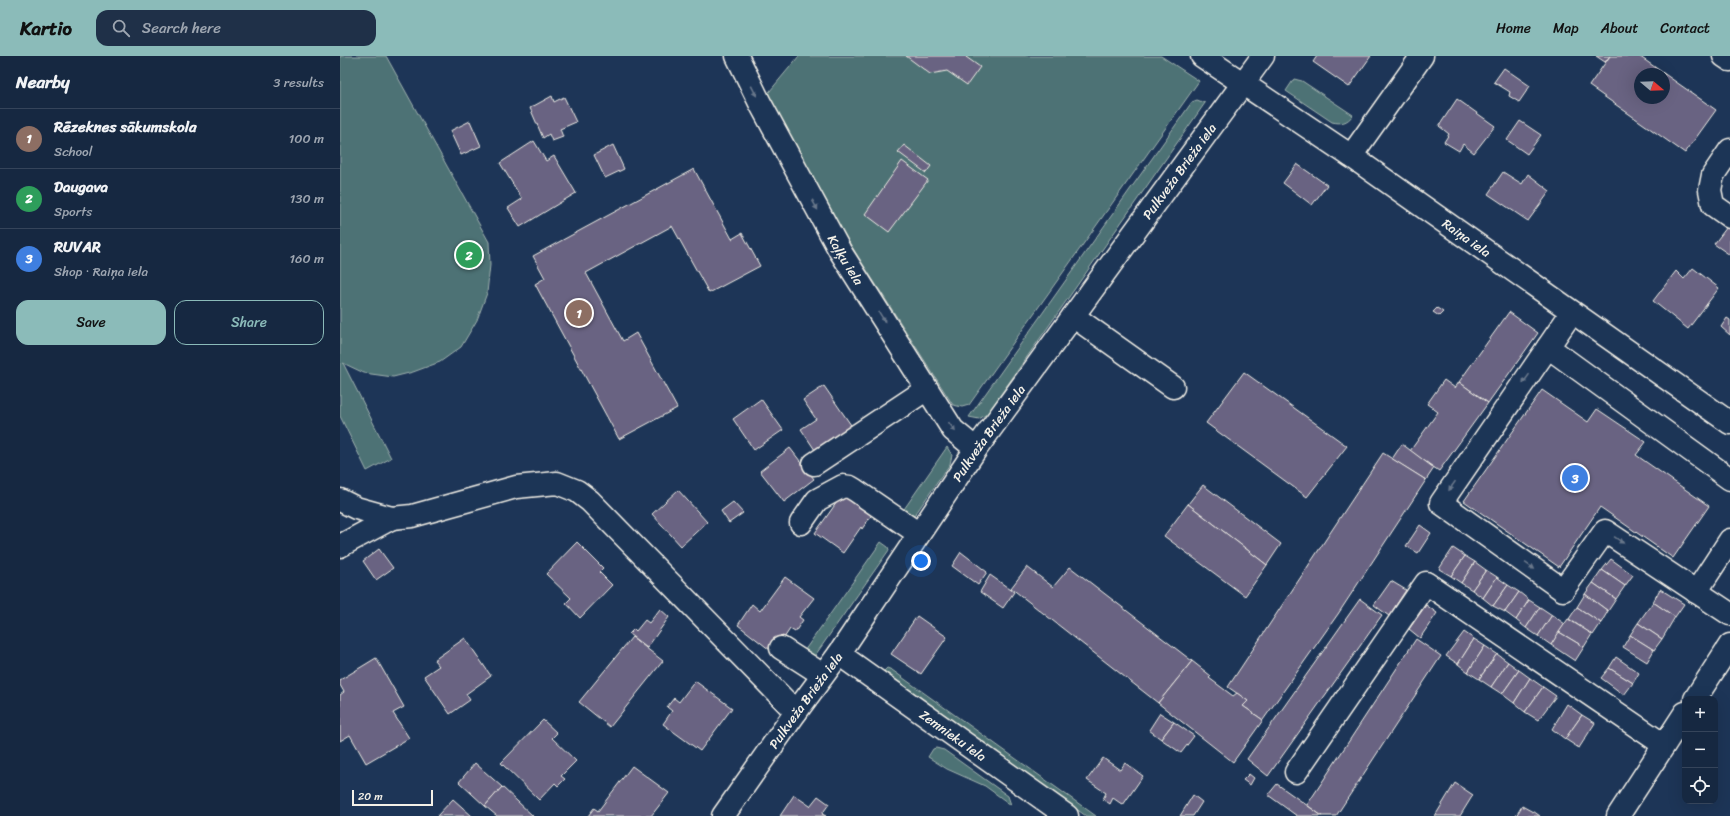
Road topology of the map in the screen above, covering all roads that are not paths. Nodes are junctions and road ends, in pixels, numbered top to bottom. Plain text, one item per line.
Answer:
1 (736, 56) edge
2 (1202, 56) edge
3 (1263, 56) edge
4 (1422, 56) edge
5 (1724, 56) edge
6 (1730, 60) edge
7 (1244, 83) junction
8 (1730, 150) edge
9 (1351, 156) junction
10 (1730, 217) edge
11 (1572, 312) junction
12 (1073, 316) junction
13 (1548, 347) junction
14 (1173, 387) dead end
15 (927, 389) junction
16 (1730, 423) edge
17 (976, 449) junction
18 (814, 464) dead end
19 (1730, 479) edge
20 (340, 500) edge
21 (392, 518) junction
22 (801, 523) dead end
23 (919, 534) junction
24 (1730, 540) edge
25 (340, 546) edge
26 (1696, 592) junction
27 (1730, 614) edge
28 (1730, 645) edge
29 (781, 648) dead end
30 (839, 654) junction
31 (823, 675) junction
32 (1696, 696) edge
33 (796, 712) junction
34 (1682, 718) edge
35 (1664, 746) junction
36 (1296, 772) dead end
37 (723, 816) edge
38 (1066, 816) edge
39 (1618, 816) edge

1 -> 15 street, Kaļķu iela
2 - 7 street, Raiņa iela
3 - 7 street, Pulkveža Brieža iela
4 - 9 street
5 - 6 street
7 - 9 street, Raiņa iela
7 - 12 street, Pulkveža Brieža iela
8 - 10 street
9 - 11 street, Raiņa iela
11 - 13 street
11 - 16 street, Raiņa iela
12 - 14 street
12 - 17 street, Pulkveža Brieža iela
13 - 19 street
13 -> 26 street
15 -> 17 street, Kaļķu iela
15 - 18 street
17 - 23 street, Pulkveža Brieža iela
20 - 21 street
21 - 25 street
21 - 33 street
22 - 23 street
23 - 30 street, Pulkveža Brieža iela
24 - 26 street
26 - 27 street
28 - 32 street
29 - 31 street
30 - 31 street, Pulkveža Brieža iela
30 - 38 street, Zemnieku iela
31 - 33 street, Pulkveža Brieža iela
33 - 37 street, Pulkveža Brieža iela
34 - 35 street
35 - 36 street
35 - 39 street

